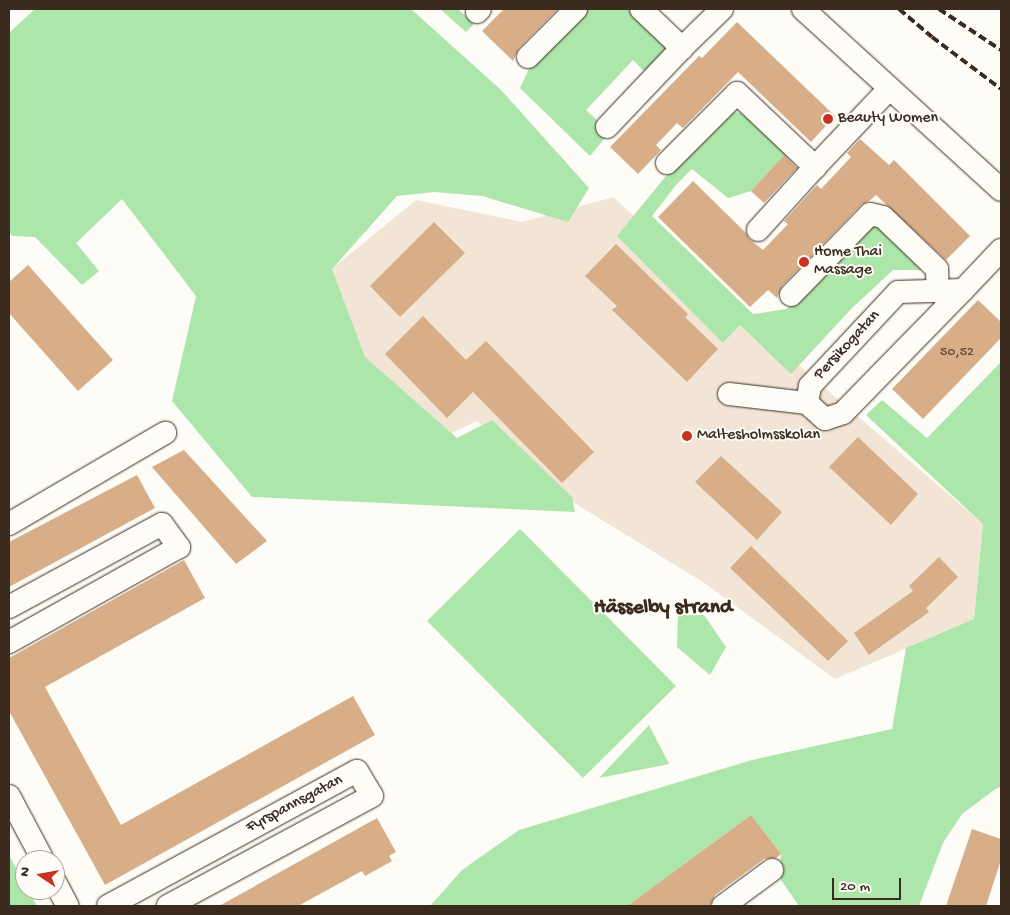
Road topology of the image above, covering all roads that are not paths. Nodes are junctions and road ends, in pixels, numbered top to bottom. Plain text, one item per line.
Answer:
1 (576, 9) edge
2 (641, 9) edge
3 (722, 9) edge
4 (803, 9) edge
5 (682, 48) junction
6 (528, 57) dead end
7 (889, 88) junction
8 (607, 127) dead end
9 (667, 163) dead end
10 (815, 167) junction
11 (1001, 190) edge
12 (758, 230) dead end
13 (1001, 250) edge
14 (962, 290) junction
15 (938, 292) junction
16 (791, 295) dead end
17 (729, 394) dead end
18 (807, 403) junction
19 (165, 434) dead end
20 (9, 524) edge
21 (9, 607) edge
22 (9, 642) edge
23 (9, 796) edge
24 (38, 850) edge
25 (772, 870) dead end
26 (108, 906) edge
27 (168, 906) edge
28 (724, 906) edge

1 - 6 street
2 - 5 street
3 - 5 street
4 - 7 street
5 - 8 street
7 - 10 street
7 - 11 street
9 - 10 street
10 - 12 street
13 - 14 street
14 - 15 street, Persikogatan
14 - 18 street
15 - 16 street
15 - 18 street, Persikogatan
17 - 18 street
19 - 20 street
21 - 22 street
23 - 24 street
25 - 28 street
26 - 27 street, Fyrspannsgatan

